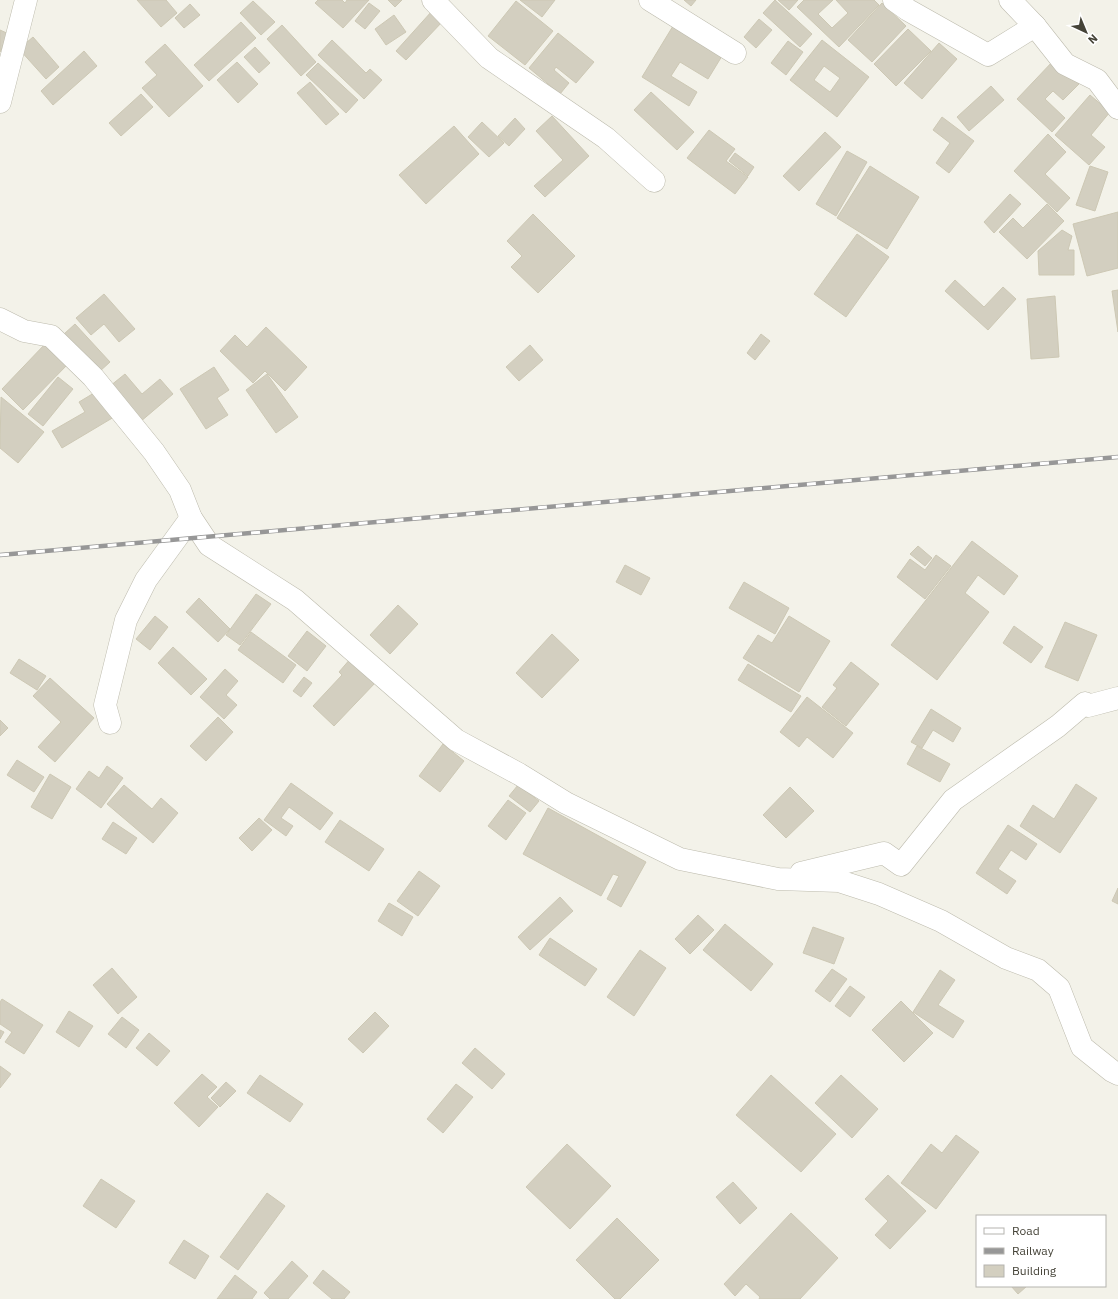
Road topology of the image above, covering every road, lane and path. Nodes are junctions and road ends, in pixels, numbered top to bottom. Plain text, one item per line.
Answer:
1 (26, 0) edge
2 (433, 0) edge
3 (650, 0) edge
4 (894, 0) edge
5 (1010, 0) edge
6 (1035, 26) junction
7 (736, 53) dead end
8 (0, 102) edge
9 (1118, 108) edge
10 (654, 180) dead end
11 (0, 319) edge
12 (191, 518) junction
13 (1118, 698) edge
14 (110, 724) dead end
15 (778, 879) junction
16 (1118, 1074) edge

1 - 8 street
2 - 10 street
3 - 7 street
4 - 6 street
5 - 6 street
6 - 9 street
11 - 12 street
12 - 14 street
12 - 15 street
13 - 15 street
15 - 16 street

